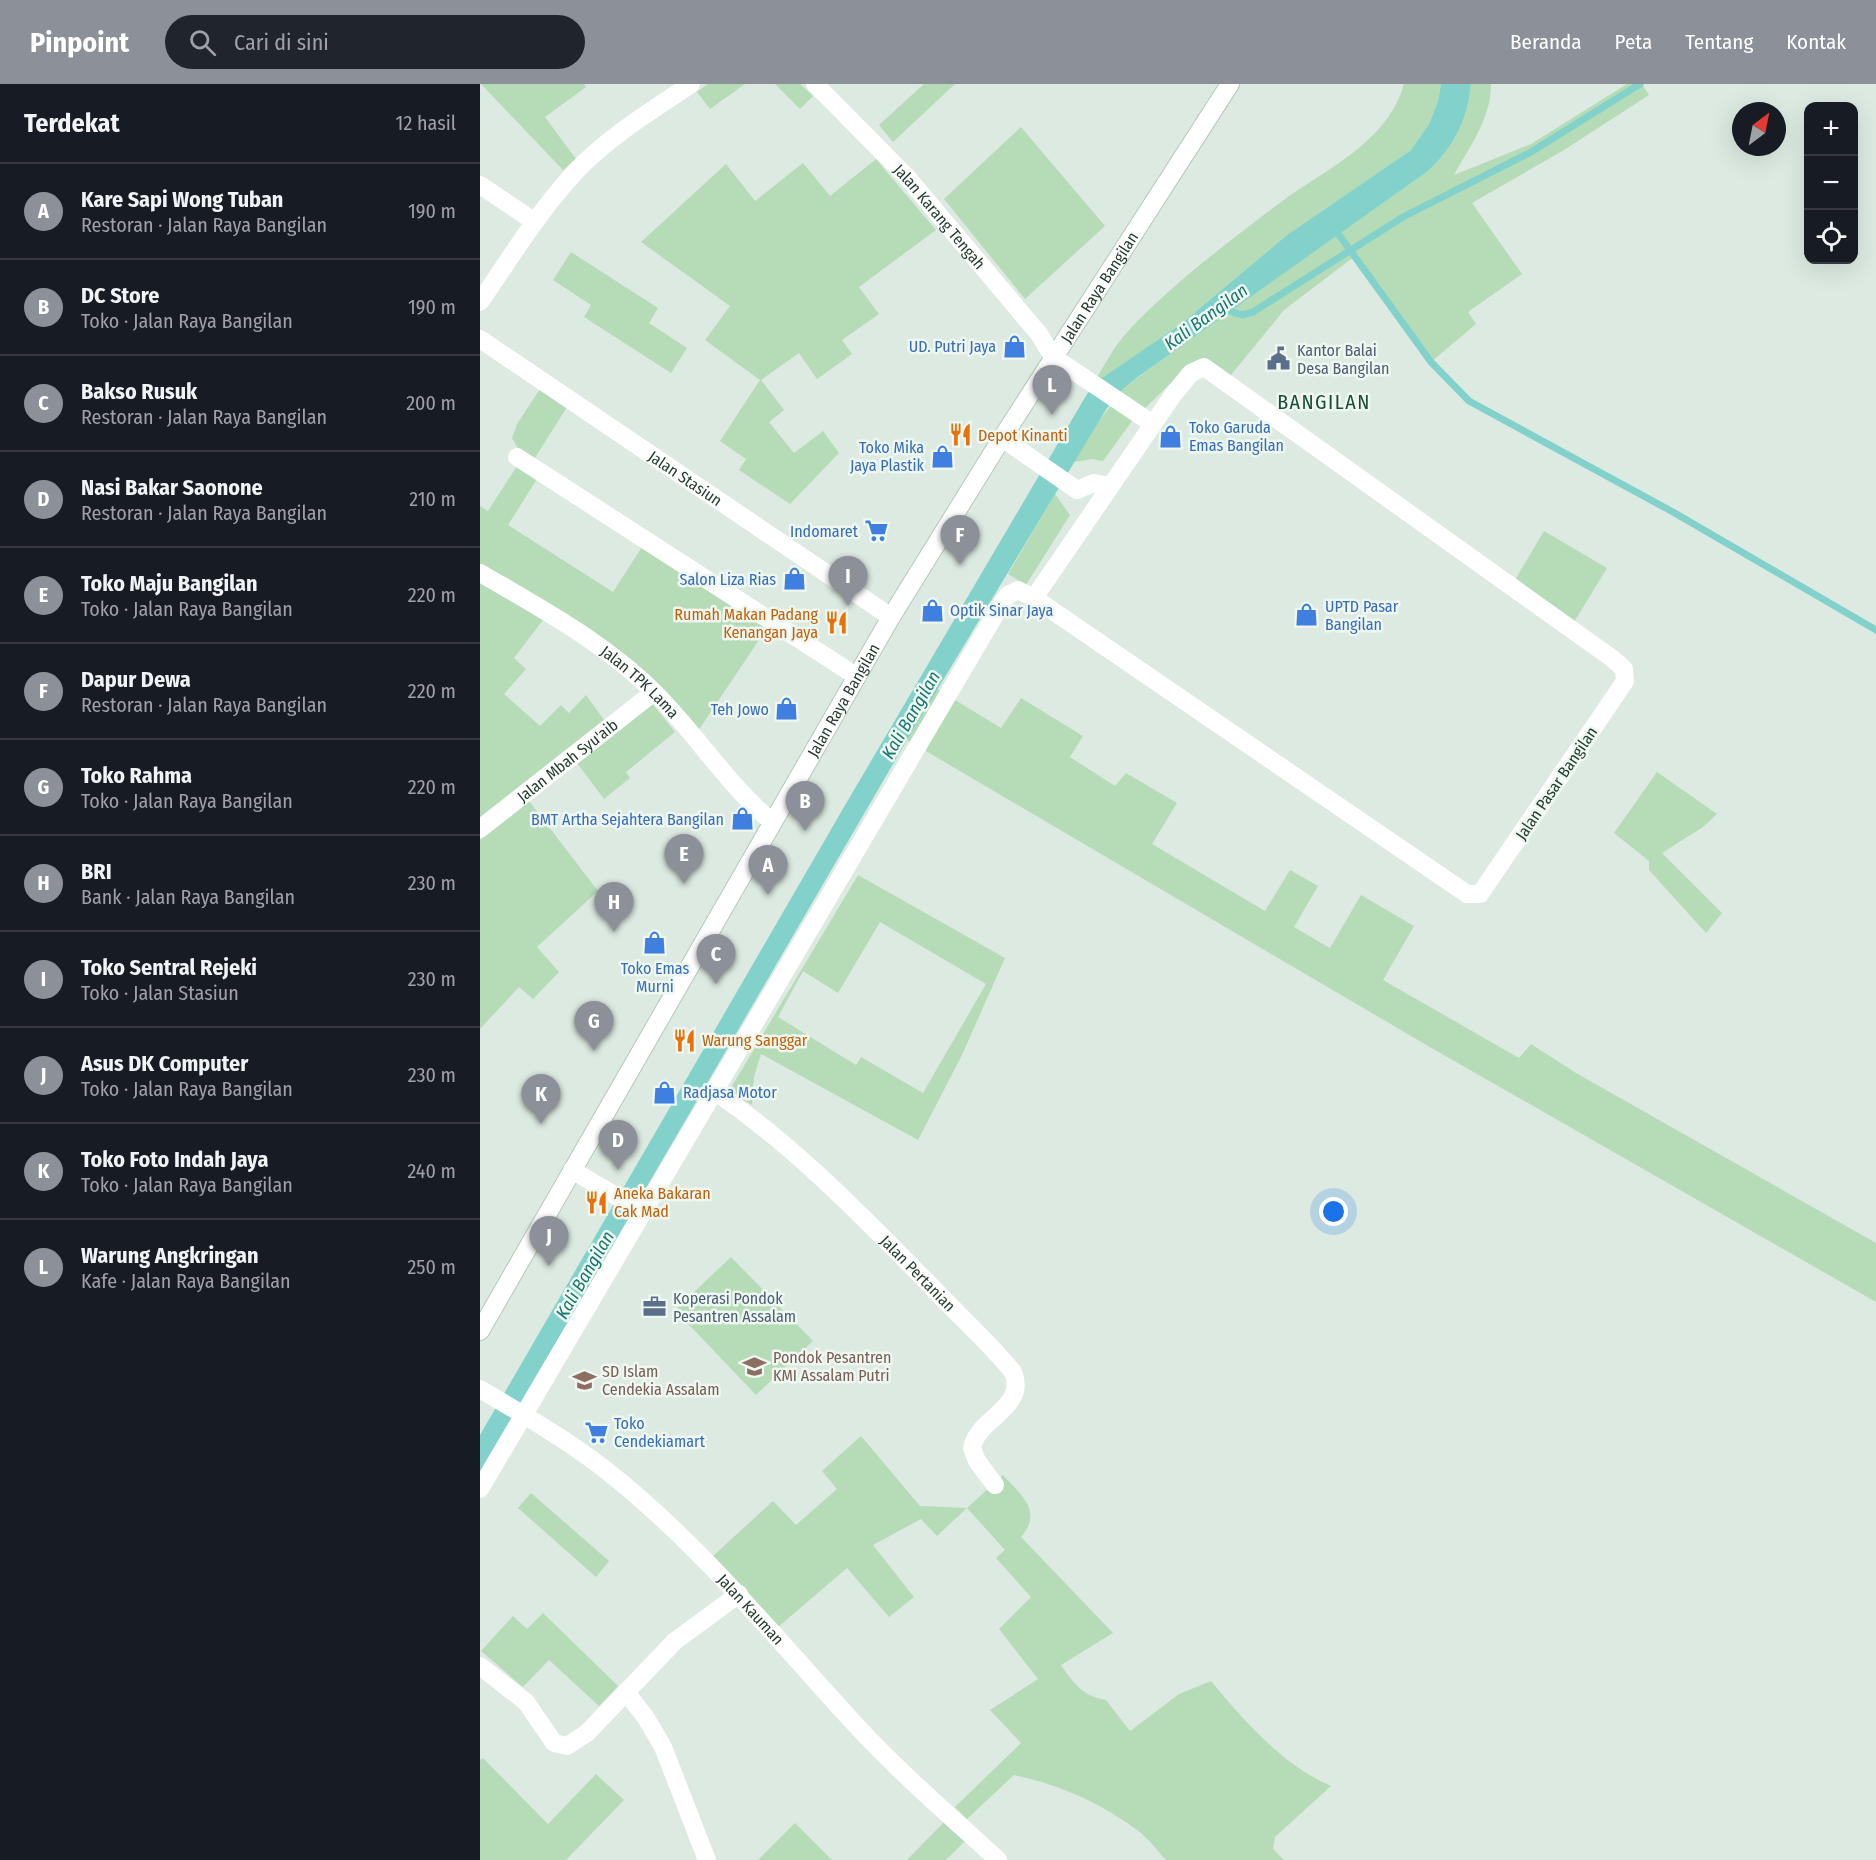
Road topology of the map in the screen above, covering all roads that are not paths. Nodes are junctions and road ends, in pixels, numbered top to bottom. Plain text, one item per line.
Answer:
1 (691, 84) edge
2 (814, 84) edge
3 (1230, 84) edge
4 (480, 185) edge
5 (535, 222) junction
6 (480, 302) edge
7 (480, 339) edge
8 (1053, 357) junction
9 (1153, 424) junction
10 (1002, 438) junction
11 (517, 457) dead end
12 (1110, 486) junction
13 (1073, 487) junction
14 (1088, 518) junction
15 (480, 573) edge
16 (1034, 598) junction
17 (891, 617) junction
18 (856, 676) junction
19 (654, 692) junction
20 (772, 822) junction
21 (480, 829) edge
22 (714, 1091) junction
23 (572, 1170) junction
24 (640, 1210) junction
25 (480, 1331) edge
26 (488, 1394) edge
27 (520, 1413) junction
28 (995, 1485) dead end
29 (480, 1489) edge
30 (739, 1594) junction
31 (480, 1666) edge
32 (626, 1692) junction
33 (706, 1860) edge
34 (998, 1860) edge

1 - 5 street
2 - 8 street, Jalan Karang Tengah
3 - 8 street, Jalan Raya Bangilan
4 - 5 street
5 - 6 street
7 - 17 street, Jalan Stasiun
8 - 9 street
8 - 10 street, Jalan Raya Bangilan
9 - 12 street, Jalan Pasar Bangilan
9 - 16 street, Jalan Pasar Bangilan
10 - 13 street
10 - 17 street, Jalan Raya Bangilan
11 - 18 street
12 - 13 street
12 - 14 street, Jalan Pasar Bangilan
13 - 14 street
14 - 16 street, Jalan Pasar Bangilan
15 - 19 street, Jalan TPK Lama
16 - 22 street
17 - 18 street, Jalan Raya Bangilan
18 - 20 street, Jalan Raya Bangilan
19 - 20 street, Jalan TPK Lama
19 - 21 street, Jalan Mbah Syu'aib
20 - 23 street, Jalan Raya Bangilan
22 - 24 street
22 - 28 street, Jalan Pertanian
23 - 24 street
23 - 25 street, Jalan Raya Bangilan
24 - 27 street
26 - 27 street, Jalan Kauman
27 - 29 street
27 - 30 street, Jalan Kauman
30 - 32 street
30 - 34 street, Jalan Kauman
31 - 32 street
32 - 33 street

